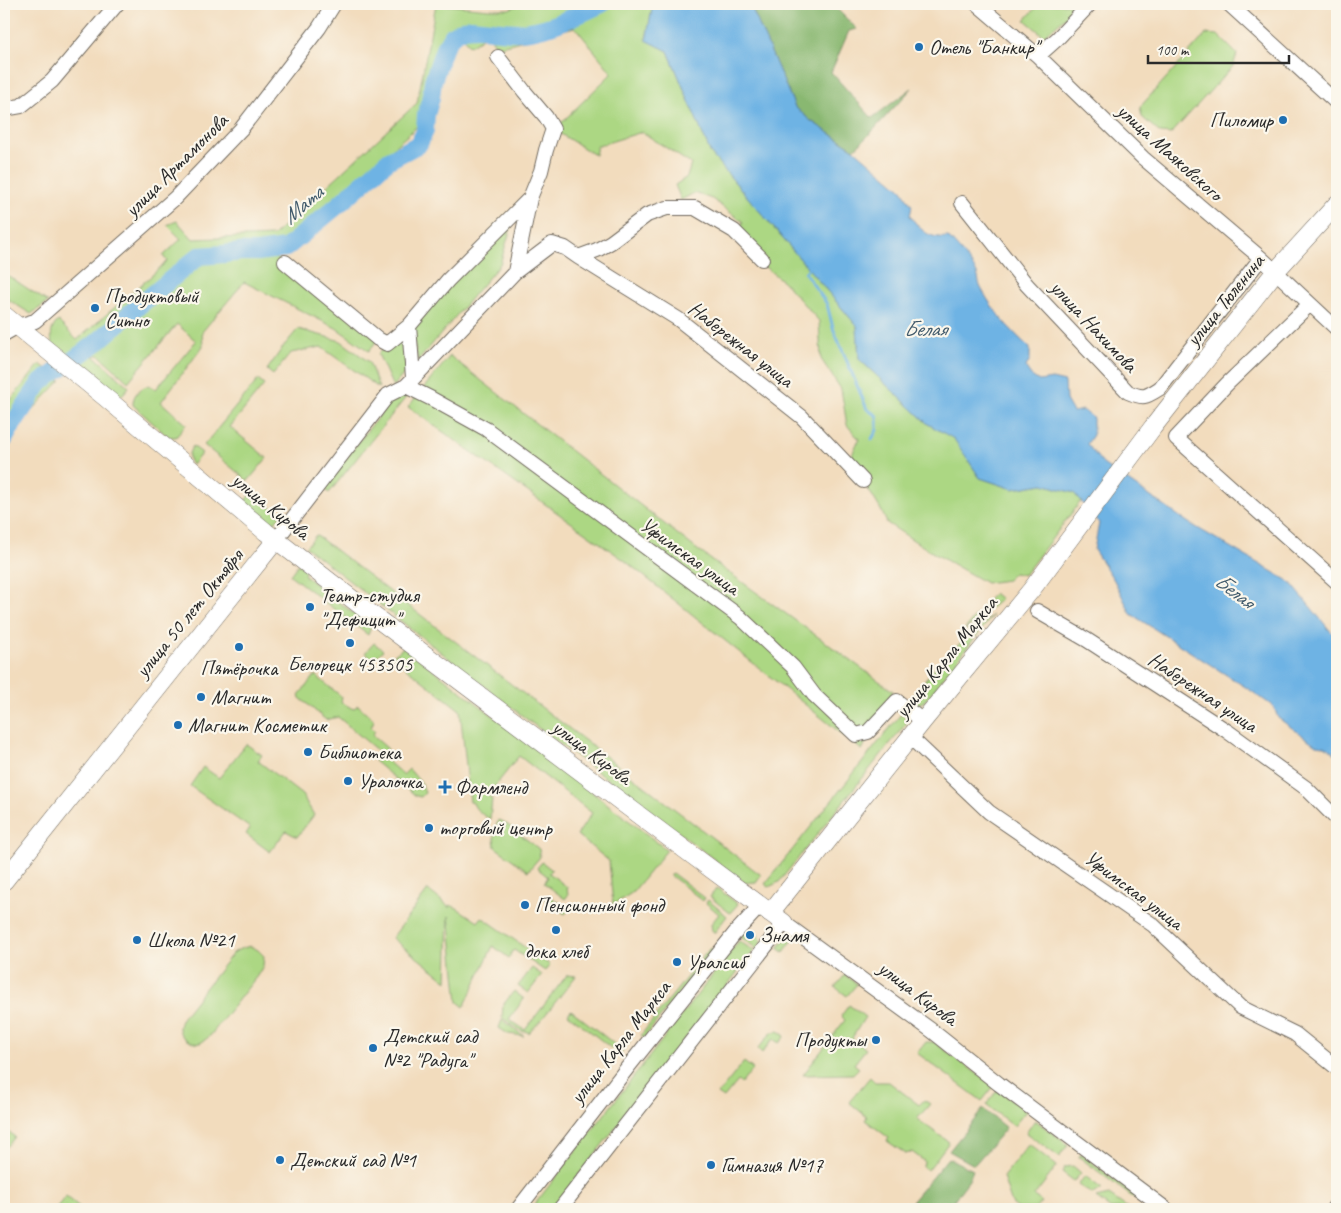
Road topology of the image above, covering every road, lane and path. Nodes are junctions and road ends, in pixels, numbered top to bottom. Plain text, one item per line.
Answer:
1 (117, 4) edge
2 (334, 4) edge
3 (977, 4) edge
4 (1090, 4) edge
5 (1234, 5) edge
6 (1038, 56) junction
7 (498, 57) dead end
8 (1337, 103) edge
9 (4, 109) edge
10 (530, 198) junction
11 (962, 203) dead end
12 (1337, 204) edge
13 (552, 244) joint
14 (578, 257) junction
15 (1261, 258) junction
16 (762, 259) dead end
17 (285, 262) dead end
18 (515, 272) junction
19 (1276, 272) junction
20 (1310, 304) junction
21 (4, 315) edge
22 (409, 326) junction
23 (1337, 329) edge
24 (11, 330) edge
25 (409, 382) junction
26 (1154, 427) joint
27 (863, 481) dead end
28 (276, 540) junction
29 (1337, 582) edge
30 (1037, 611) dead end
31 (923, 721) junction
32 (910, 737) junction
33 (1337, 820) edge
34 (6, 872) edge
35 (771, 914) junction
36 (1337, 1068) edge
37 (1337, 1204) edge
38 (518, 1209) edge
39 (560, 1209) edge
40 (1166, 1209) edge
41 (1333, 1209) edge

1 - 9 street
2 - 24 street, улица Артамонова
3 - 6 street, улица Маяковского
4 - 6 street
5 - 8 street
6 - 15 street, улица Маяковского
7 - 10 street
10 - 18 street
10 - 22 street
11 - 15 street, улица Нахимова
12 - 19 main road, улица Тюленина
13 - 14 street, Набережная улица
13 - 18 street, улица 50 лет Октября
14 - 16 street
14 - 27 street, Набережная улица
15 - 19 street, улица Маяковского
17 - 22 street
18 - 25 street, улица 50 лет Октября
19 - 20 street, улица Маяковского
19 - 26 main road, улица Тюленина
20 - 23 street, улица Маяковского
20 - 29 street
21 - 24 main road, улица Кирова
22 - 25 street
24 - 28 main road, улица Кирова
25 - 28 street, улица 50 лет Октября
25 - 31 street, Уфимская улица
26 - 31 main road, улица Карла Маркса
28 - 34 main road, улица 50 лет Октября
28 - 35 main road, улица Кирова
30 - 33 street, Набережная улица
31 - 32 main road, улица Карла Маркса
32 - 35 main road, улица Карла Маркса
32 - 36 street, Уфимская улица
35 - 38 street, улица Карла Маркса
35 - 39 street, улица Карла Маркса
35 - 40 street, улица Кирова
37 - 41 street

